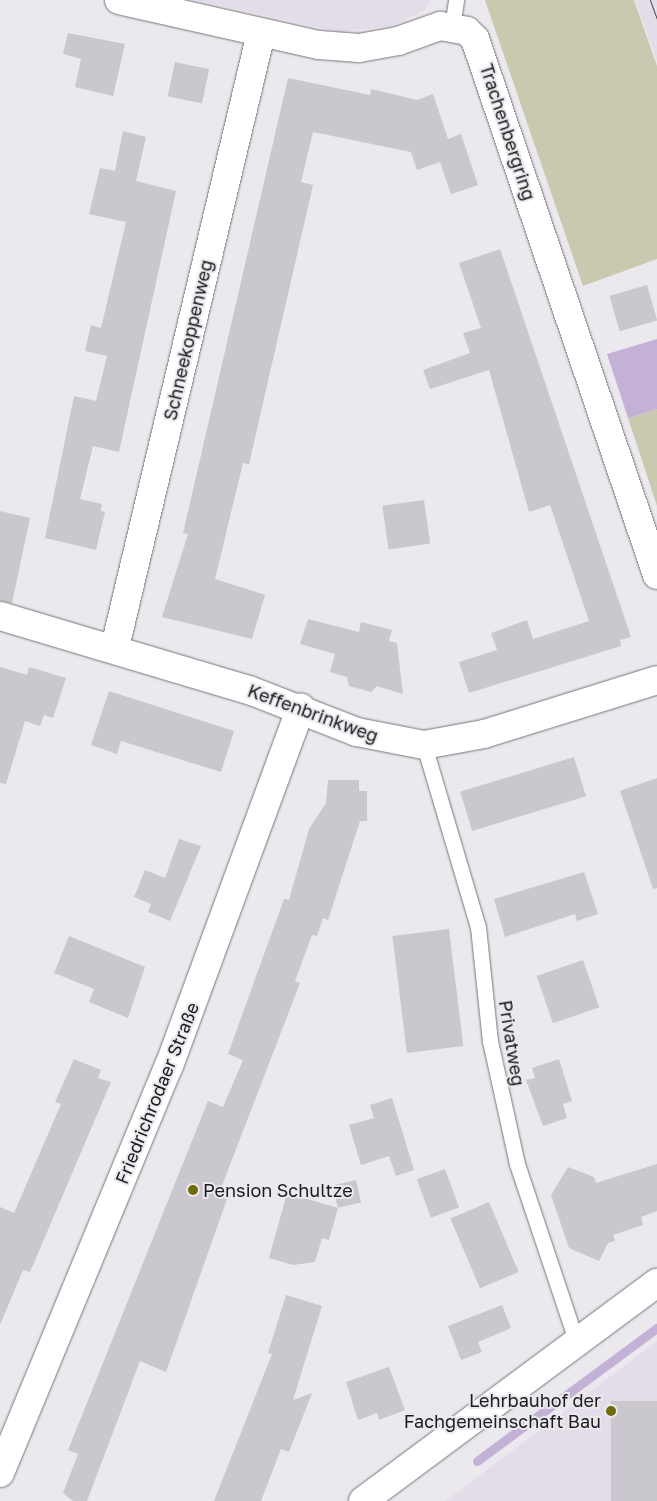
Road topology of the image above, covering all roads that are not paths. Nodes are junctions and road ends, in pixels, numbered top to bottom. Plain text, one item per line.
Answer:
1 (119, 0) edge
2 (454, 13) edge
3 (261, 33) junction
4 (657, 574) edge
5 (0, 616) edge
6 (115, 647) junction
7 (657, 680) edge
8 (301, 708) junction
9 (424, 745) junction
10 (657, 1283) edge
11 (576, 1343) junction
12 (0, 1473) edge
13 (363, 1501) edge

1 - 3 street, Trachenbergring
2 - 3 street, Trachenbergring
2 - 4 street, Trachenbergring
3 - 6 street, Schneekoppenweg
5 - 6 street, Keffenbrinkweg
6 - 8 street, Keffenbrinkweg
7 - 9 street, Keffenbrinkweg
8 - 9 street, Keffenbrinkweg
8 - 12 street, Friedrichrodaer Straße
9 - 11 lane, Privatweg
10 - 11 street
11 - 13 street

